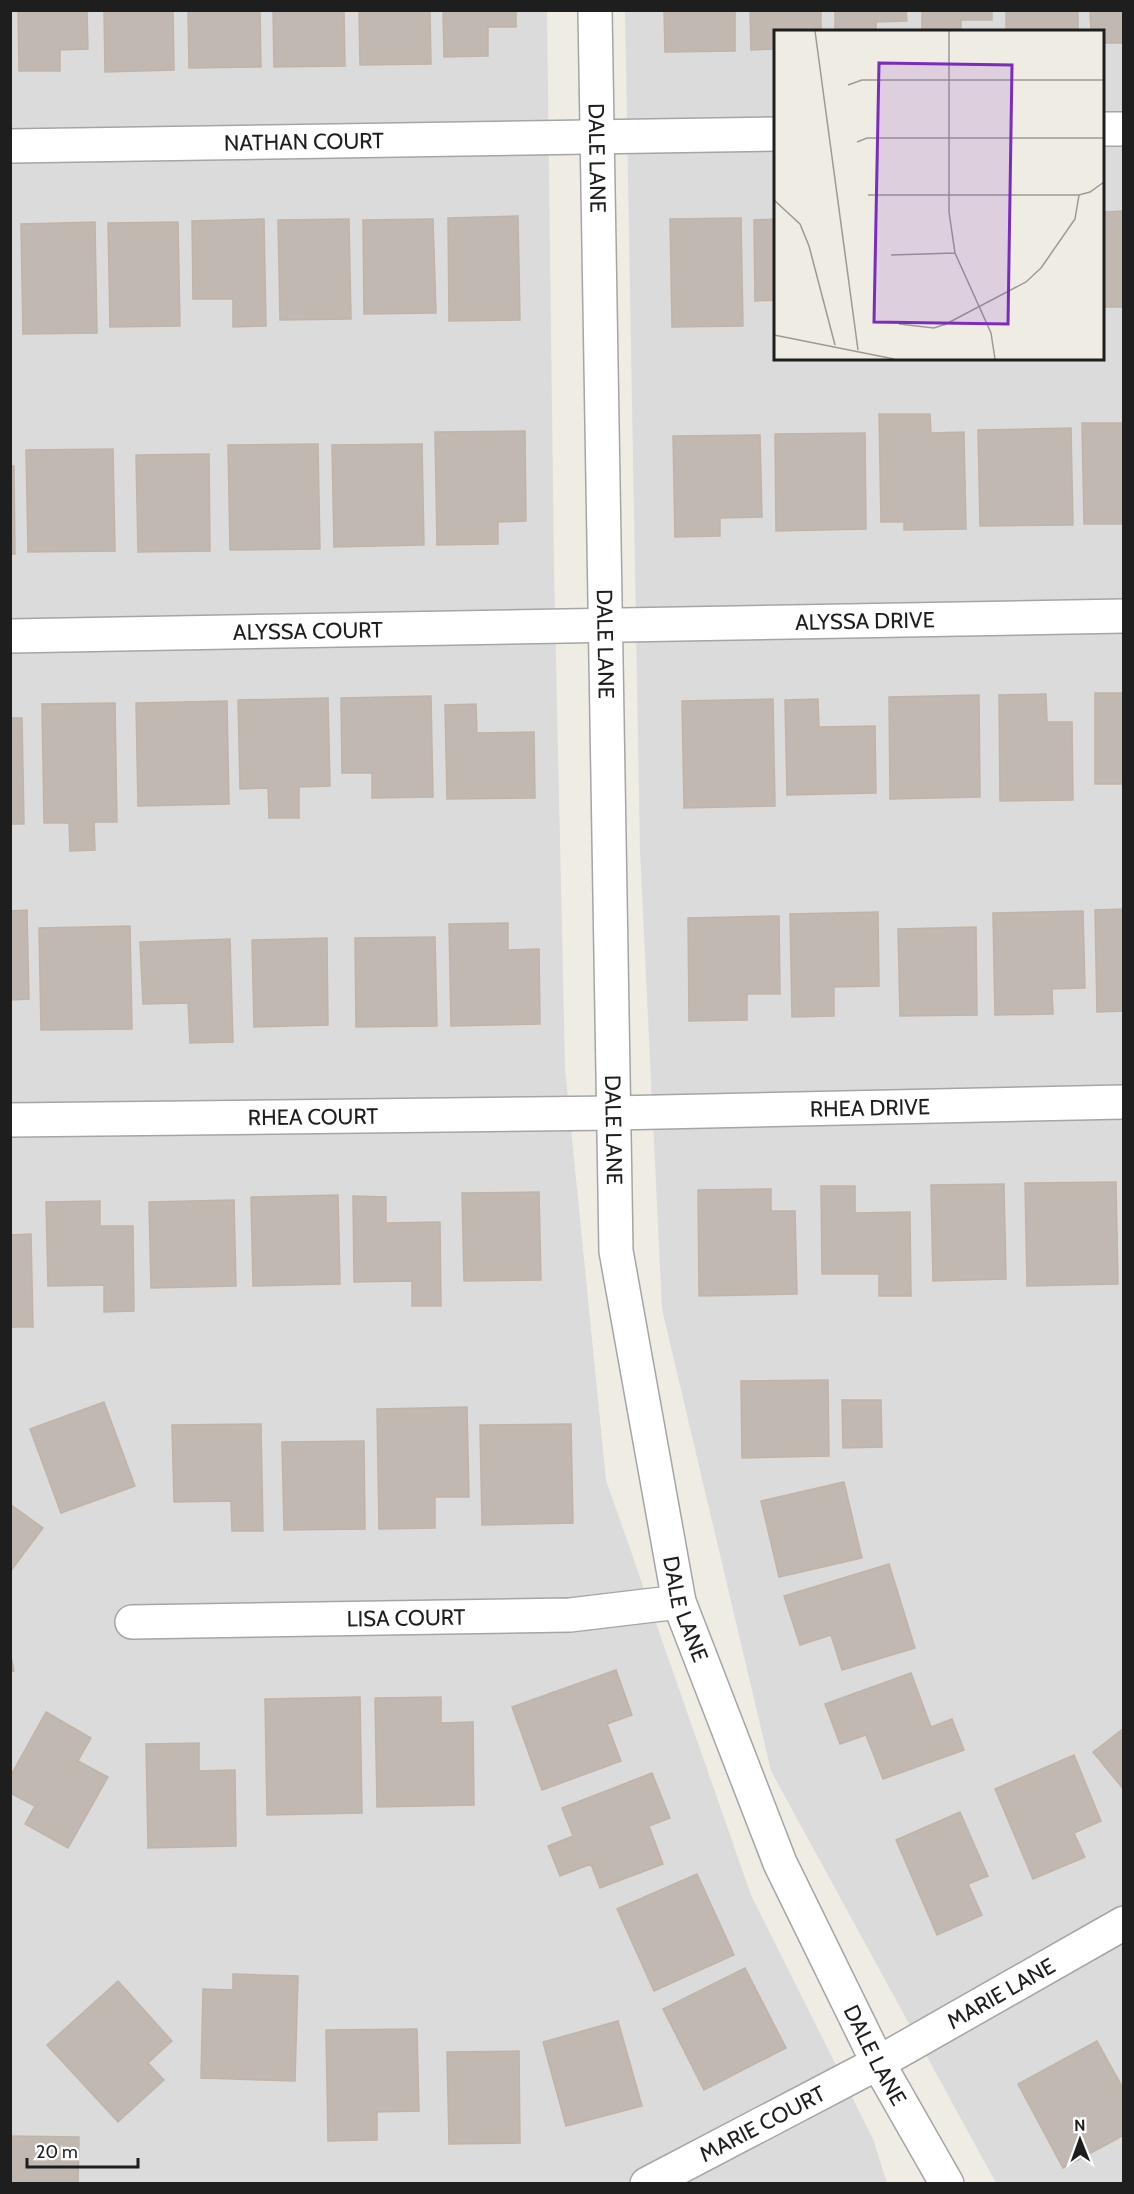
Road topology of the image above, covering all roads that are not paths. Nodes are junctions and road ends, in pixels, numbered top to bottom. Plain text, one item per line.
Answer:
1 (595, 10) edge
2 (1104, 129) edge
3 (1124, 129) edge
4 (774, 135) edge
5 (597, 137) junction
6 (10, 146) edge
7 (1124, 615) edge
8 (606, 625) junction
9 (10, 636) edge
10 (1124, 1102) edge
11 (614, 1113) junction
12 (10, 1120) edge
13 (679, 1602) junction
14 (132, 1622) dead end
15 (1124, 1923) edge
16 (878, 2063) junction
17 (647, 2184) edge
18 (947, 2184) edge

1 - 5 street, DALE LANE
2 - 3 street
4 - 5 street, NATHAN COURT
5 - 6 street, NATHAN COURT
5 - 8 street, DALE LANE
7 - 8 street, ALYSSA DRIVE
8 - 9 street, ALYSSA COURT
8 - 11 street, DALE LANE
10 - 11 street, RHEA DRIVE
11 - 12 street, RHEA COURT
11 - 13 street, DALE LANE
13 - 14 street, LISA COURT
13 - 16 street, DALE LANE
15 - 16 street, MARIE LANE
16 - 17 street, MARIE COURT
16 - 18 street, DALE LANE

